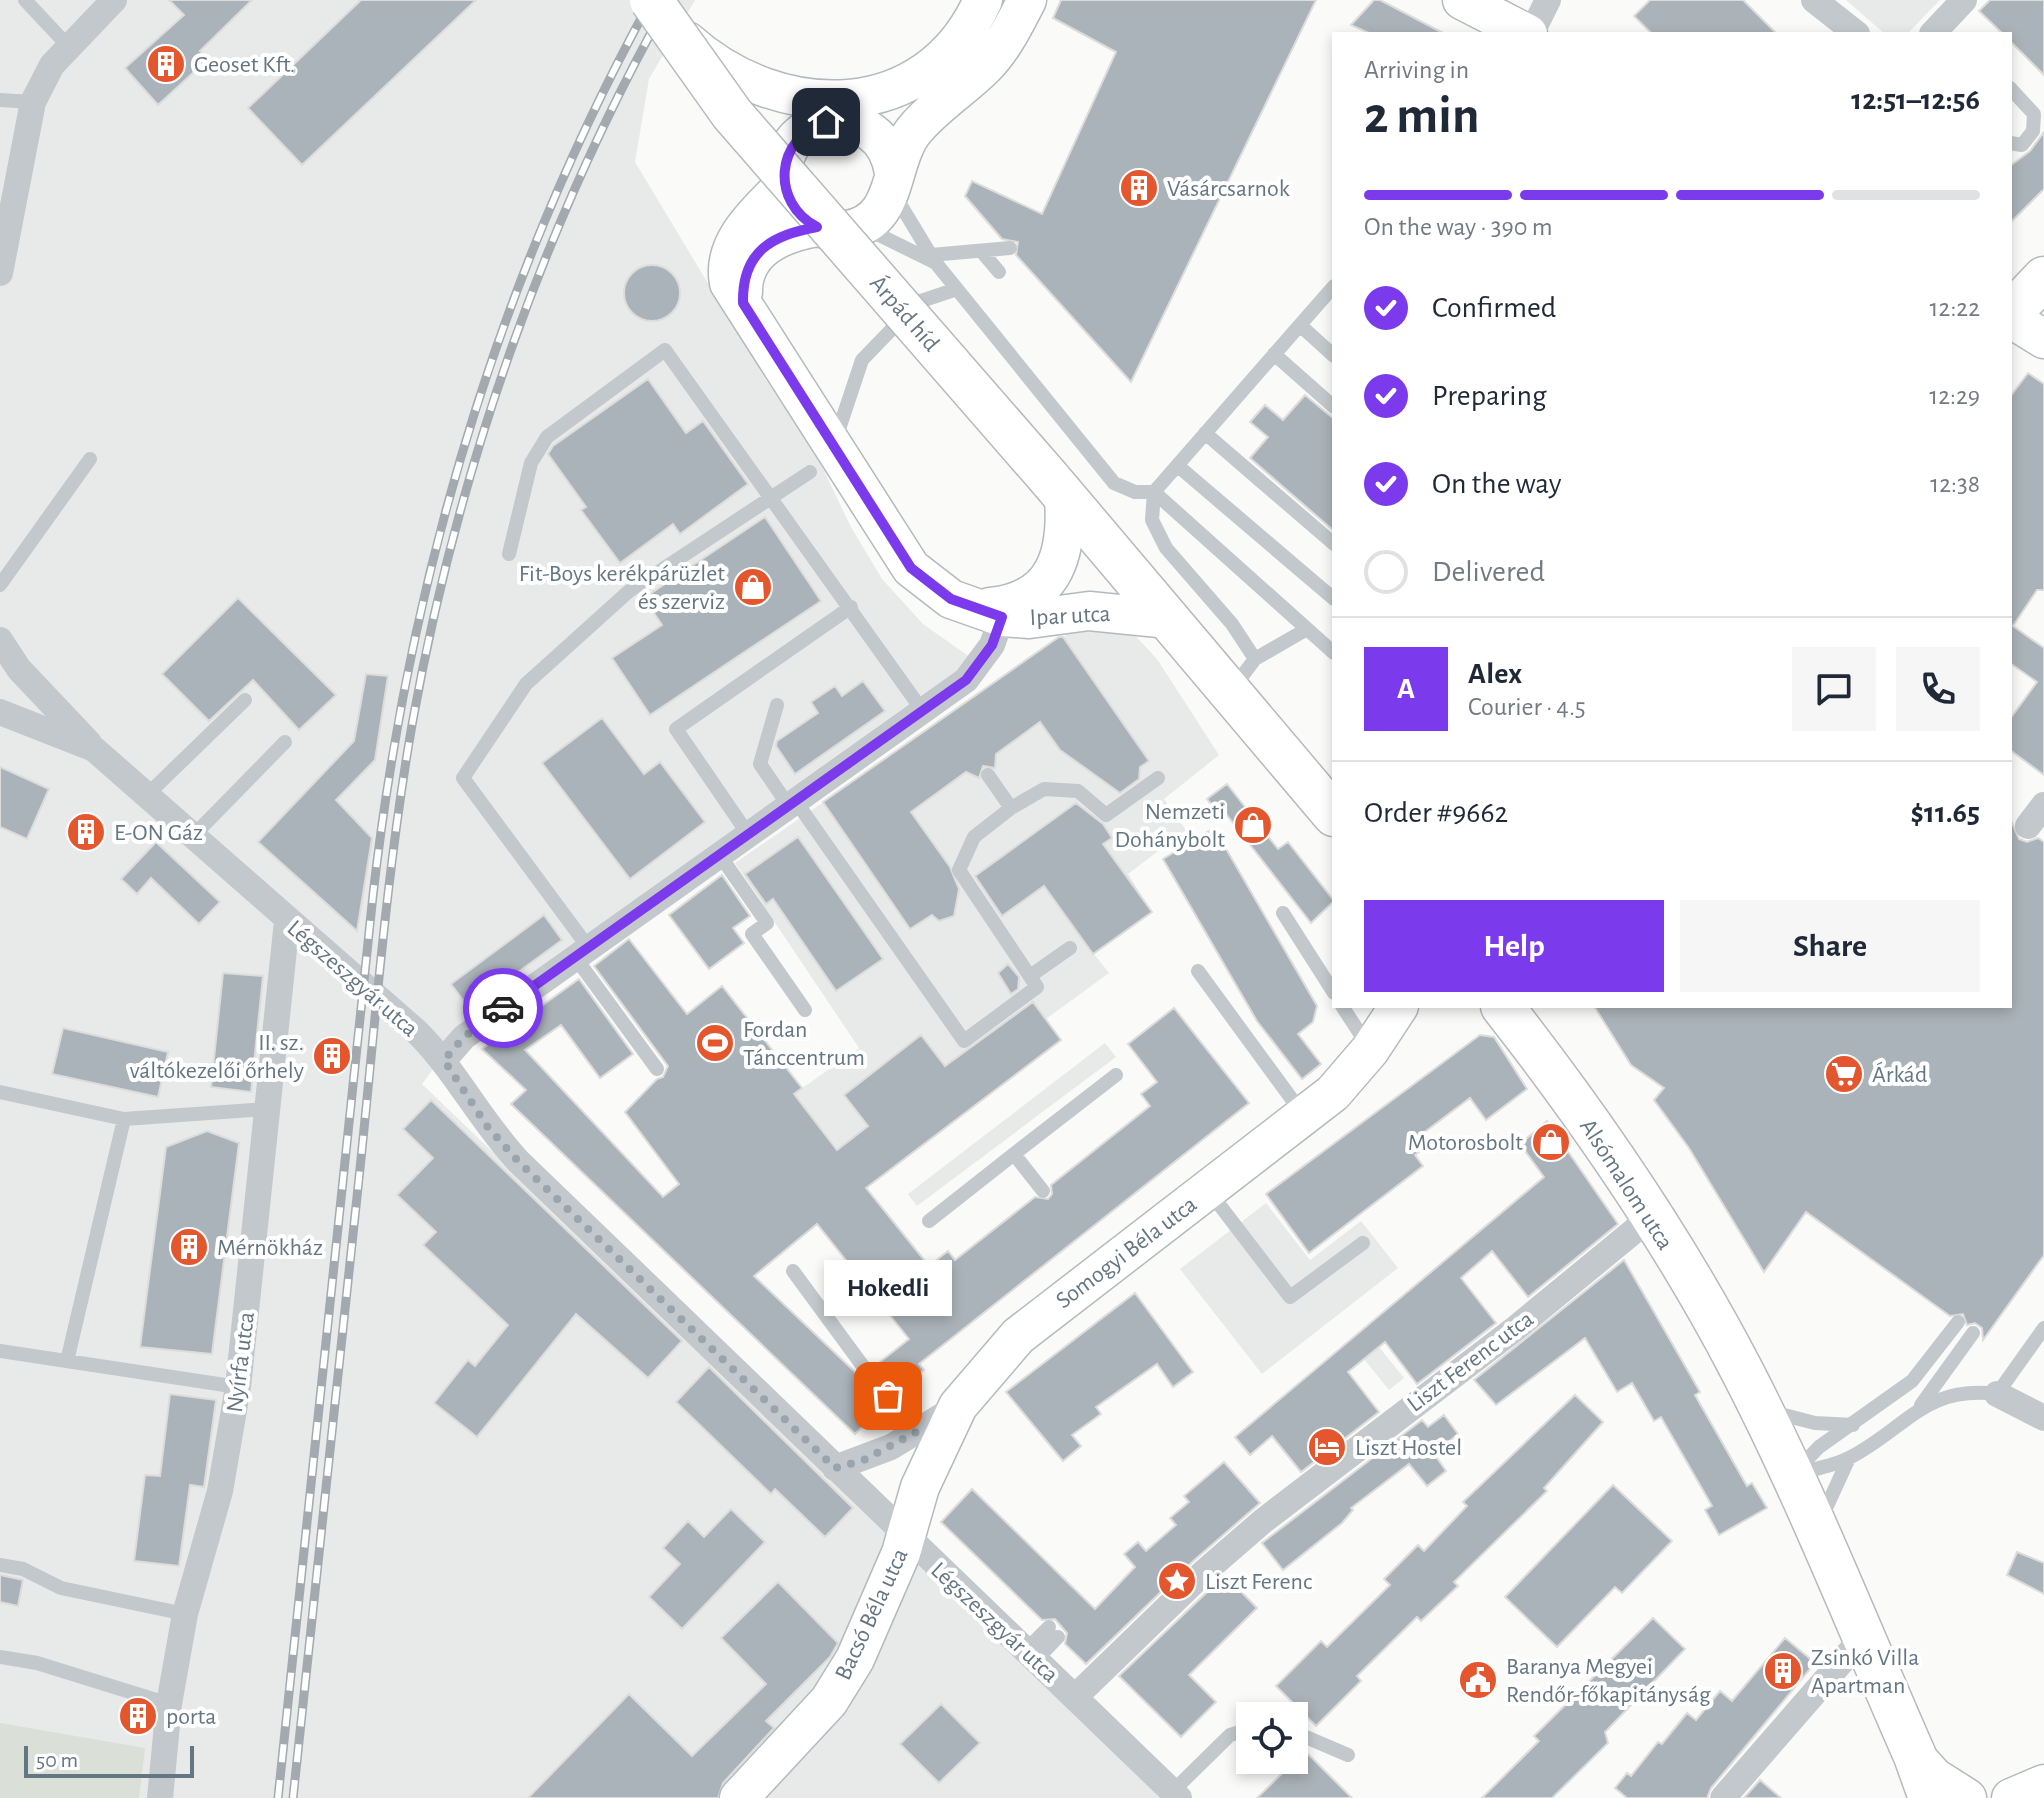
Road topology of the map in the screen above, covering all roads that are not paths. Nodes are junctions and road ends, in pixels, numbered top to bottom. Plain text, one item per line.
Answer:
1 (25, 0) edge
2 (114, 0) edge
3 (983, 0) edge
4 (1027, 0) edge
5 (1462, 0) edge
6 (1548, 0) edge
7 (1814, 0) edge
8 (1964, 0) edge
9 (660, 13) edge
10 (1944, 28) edge
11 (1525, 32) edge
12 (1530, 32) edge
13 (1854, 32) edge
14 (69, 47) junction
15 (2012, 90) edge
16 (946, 98) junction
17 (0, 100) edge
18 (33, 102) junction
19 (862, 126) junction
20 (2012, 143) edge
21 (893, 181) junction
22 (784, 185) junction
23 (861, 226) junction
24 (817, 227) junction
25 (1010, 248) dead end
26 (983, 253) junction
27 (933, 259) junction
28 (999, 272) dead end
29 (0, 273) edge
30 (2044, 278) edge
31 (957, 289) junction
32 (1332, 293) edge
33 (743, 303) junction
34 (2012, 314) edge
35 (2012, 317) edge
36 (1301, 326) junction
37 (2044, 339) edge
38 (1274, 354) junction
39 (1332, 354) edge
40 (1332, 405) edge
41 (1205, 433) junction
42 (822, 458) junction
43 (90, 459) dead end
44 (1178, 466) junction
45 (1056, 488) junction
46 (1154, 492) junction
47 (773, 499) junction
48 (1332, 542) edge
49 (509, 554) dead end
50 (0, 585) edge
51 (1332, 597) edge
52 (851, 607) junction
53 (987, 613) junction
54 (1169, 619) junction
55 (1307, 629) junction
56 (0, 640) edge
57 (1332, 651) edge
58 (1255, 659) junction
59 (1229, 693) junction
60 (245, 700) dead end
61 (777, 705) dead end
62 (935, 709) junction
63 (0, 712) edge
64 (285, 742) dead end
65 (94, 749) junction
66 (988, 775) dead end
67 (1158, 778) dead end
68 (148, 794) junction
69 (791, 803) junction
70 (2044, 805) edge
71 (1011, 808) junction
72 (1332, 813) edge
73 (2028, 826) dead end
74 (195, 834) junction
75 (748, 834) junction
76 (719, 854) junction
77 (1283, 913) dead end
78 (287, 921) junction
79 (1070, 948) dead end
80 (581, 952) junction
81 (1198, 971) dead end
82 (1030, 976) junction
83 (1332, 990) edge
84 (1346, 1008) edge
85 (1504, 1008) edge
86 (805, 1010) dead end
87 (1384, 1025) edge
88 (444, 1060) junction
89 (657, 1069) dead end
90 (1116, 1075) dead end
91 (0, 1092) edge
92 (268, 1109) junction
93 (1304, 1117) junction
94 (124, 1119) junction
95 (1014, 1154) junction
96 (1208, 1190) junction
97 (1043, 1191) dead end
98 (1651, 1217) junction
99 (929, 1221) dead end
100 (1363, 1243) dead end
101 (793, 1271) dead end
102 (1958, 1322) dead end
103 (2044, 1328) edge
104 (1973, 1333) dead end
105 (0, 1351) edge
106 (67, 1361) junction
107 (238, 1387) junction
108 (1997, 1394) junction
109 (958, 1406) junction
110 (1759, 1408) junction
111 (1918, 1409) junction
112 (2044, 1418) edge
113 (1854, 1425) junction
114 (918, 1431) junction
115 (1849, 1458) junction
116 (835, 1468) junction
117 (1792, 1475) junction
118 (1816, 1530) junction
119 (906, 1537) junction
120 (0, 1565) edge
121 (185, 1614) junction
122 (1054, 1632) dead end
123 (1863, 1637) junction
124 (1031, 1655) junction
125 (0, 1657) edge
126 (1075, 1697) junction
127 (169, 1704) junction
128 (1236, 1733) edge
129 (1308, 1738) edge
130 (1348, 1755) dead end
131 (1915, 1756) junction
132 (2044, 1784) edge
133 (2044, 1790) edge
134 (1176, 1795) edge
135 (160, 1798) edge
136 (739, 1798) edge
137 (1723, 1798) edge
138 (1930, 1798) edge
139 (1967, 1798) edge
140 (2011, 1798) edge
141 (2034, 1798) edge

1 - 14 lane
2 - 14 street
3 - 9 street, bridge
4 - 16 street
5 - 11 street
6 - 12 street
7 - 13 street
8 - 10 street
9 - 45 main road, Árpád híd, bridge
14 - 18 street
15 - 20 lane
16 - 19 street
16 - 21 street
17 - 18 lane
18 - 29 street
19 - 21 street
19 - 22 street
21 - 23 street
21 - 27 lane
22 - 24 street
22 - 33 street, Ipar utca
23 - 24 street
23 - 27 lane
24 - 33 street
25 - 26 lane
26 - 27 lane
26 - 28 lane
27 - 31 lane
30 - 34 main road
31 - 42 lane
31 - 46 lane
32 - 36 lane
33 - 42 street, Ipar utca
35 - 37 street
36 - 38 lane
36 - 39 lane
38 - 40 lane
38 - 41 lane
41 - 44 lane
41 - 48 lane
42 - 47 lane
42 - 53 street, Ipar utca
43 - 50 lane
44 - 46 lane
44 - 51 lane
45 - 53 street, Ipar utca
45 - 54 main road, Árpád híd
46 - 55 lane
46 - 58 lane
47 - 49 lane
47 - 52 lane
47 - 80 lane
52 - 62 lane
52 - 75 lane
53 - 54 street, Ipar utca
53 - 62 street
54 - 59 main road
55 - 57 lane
55 - 58 lane
56 - 65 street
58 - 59 lane
59 - 72 main road
60 - 68 lane
61 - 69 lane
62 - 69 street
63 - 65 street, Légszeszgyár utca
64 - 74 lane
65 - 68 street, Légszeszgyár utca
66 - 71 lane
67 - 71 lane
68 - 74 street, Légszeszgyár utca
69 - 75 street
69 - 82 lane
70 - 73 street
71 - 82 lane
74 - 78 street, Légszeszgyár utca
75 - 76 street
76 - 80 street
76 - 86 lane
77 - 83 lane
78 - 88 street, Légszeszgyár utca
78 - 92 street, Nyírfa utca
79 - 82 lane
80 - 88 street
80 - 89 lane
81 - 93 lane
84 - 87 lane
85 - 98 main road, Alsómalom utca
87 - 93 street, Somogyi Béla utca
88 - 116 street, Légszeszgyár utca
90 - 95 lane
91 - 94 lane
92 - 94 lane
92 - 107 street, Nyírfa utca
93 - 96 street, Somogyi Béla utca
94 - 106 lane
95 - 97 lane
95 - 99 lane
96 - 100 lane
96 - 109 street, Somogyi Béla utca
98 - 110 main road, Alsómalom utca
98 - 126 street, Liszt Ferenc utca
101 - 114 lane
102 - 113 lane
103 - 108 lane
104 - 111 lane
105 - 106 lane
106 - 107 lane
107 - 121 street, Nyírfa utca
108 - 111 lane
108 - 112 street
109 - 114 street
109 - 119 street, Somogyi Béla utca
110 - 113 lane
110 - 117 main road
111 - 115 lane
113 - 117 lane
114 - 116 street
115 - 117 lane
115 - 118 lane
116 - 119 street, Légszeszgyár utca
117 - 118 main road
118 - 123 main road
119 - 124 street, Légszeszgyár utca
119 - 136 street, Bacsó Béla utca
120 - 121 lane
121 - 127 street, Nyírfa utca
122 - 124 lane
123 - 131 main road
123 - 137 street
124 - 126 street, Légszeszgyár utca
125 - 127 lane
126 - 134 street, Légszeszgyár utca
127 - 135 street, Nyírfa utca
128 - 134 lane
129 - 130 lane
131 - 138 main road
131 - 139 street
132 - 140 street
133 - 141 street

